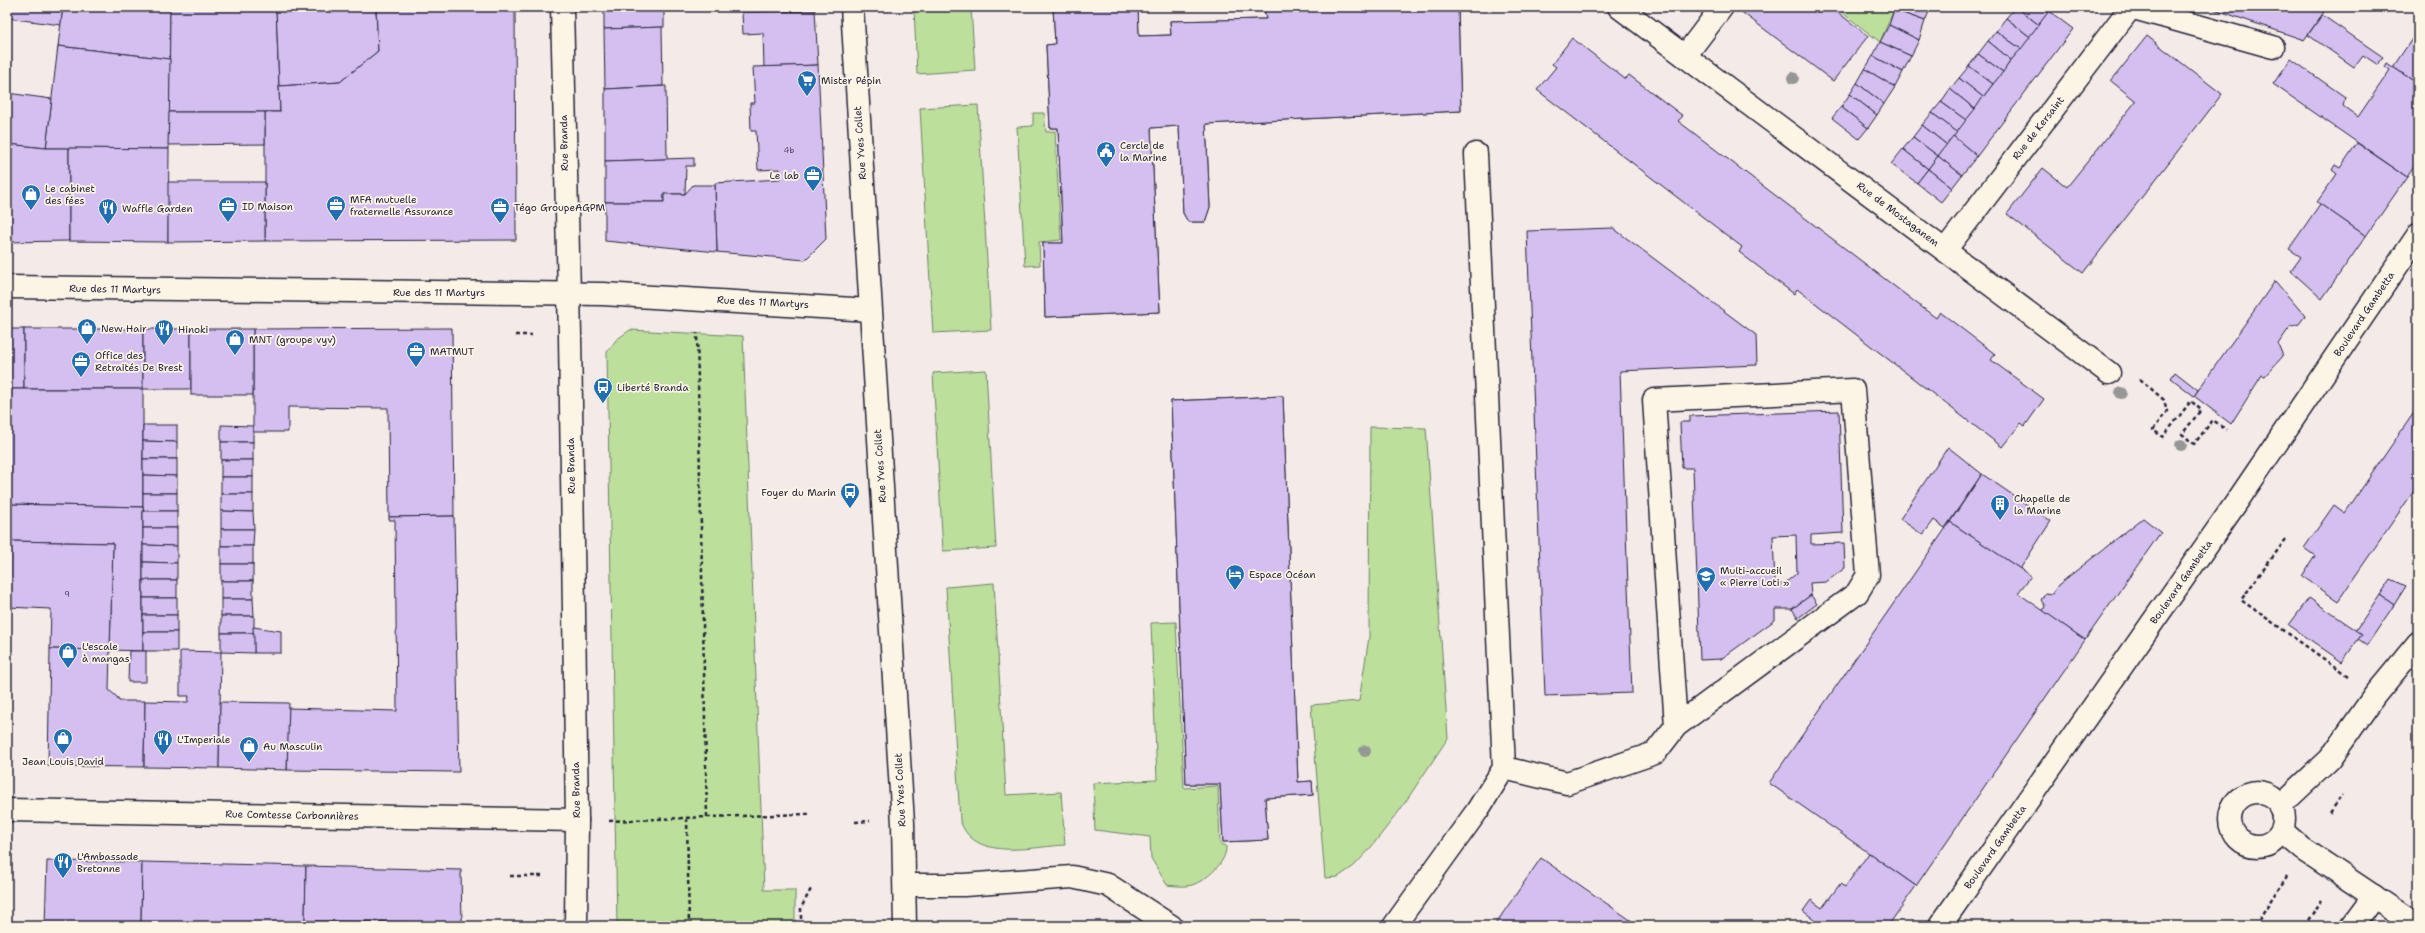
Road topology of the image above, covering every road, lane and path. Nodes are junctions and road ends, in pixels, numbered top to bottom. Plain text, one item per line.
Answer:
1 (562, 7) edge
2 (852, 7) edge
3 (1619, 7) edge
4 (1722, 7) edge
5 (2131, 7) edge
6 (2273, 47) dead end
7 (1685, 56) junction
8 (1476, 154) dead end
9 (2418, 235) edge
10 (1946, 249) junction
11 (7, 287) edge
12 (569, 294) junction
13 (696, 299) junction
14 (870, 310) junction
15 (515, 335) dead end
16 (532, 336) dead end
17 (2109, 373) joint
18 (2227, 430) dead end
19 (2286, 539) dead end
20 (2418, 642) edge
21 (2350, 677) dead end
22 (1676, 726) junction
23 (1504, 768) junction
24 (2346, 789) dead end
25 (2281, 804) junction
26 (7, 810) edge
27 (2330, 812) dead end
28 (809, 814) dead end
29 (707, 817) junction
30 (687, 818) junction
31 (577, 820) junction
32 (604, 820) dead end
33 (870, 820) dead end
34 (855, 822) dead end
35 (2282, 831) junction
36 (2289, 874) dead end
37 (510, 876) dead end
38 (550, 876) dead end
39 (905, 884) junction
40 (812, 887) dead end
41 (2374, 896) junction
42 (576, 926) edge
43 (689, 926) edge
44 (801, 926) edge
45 (905, 926) edge
46 (1171, 926) edge
47 (1394, 926) edge
48 (1940, 926) edge
49 (2255, 926) edge
50 (2352, 926) edge
51 (2418, 926) edge

1 - 12 street, Rue Branda
2 - 14 street, Rue Yves Collet
3 - 7 street, Rue de Mostaganem
4 - 7 street
5 - 6 street
5 - 10 street, Rue de Kersaint
7 - 10 street, Rue de Mostaganem
8 - 23 street
9 - 48 street, Boulevard Gambetta
10 - 17 street, Rue de Mostaganem
11 - 12 street, Rue des 11 Martyrs
12 - 13 street, Rue des 11 Martyrs
12 - 31 street, Rue Branda
13 - 14 street, Rue des 11 Martyrs
13 - 29 path
14 - 39 street, Rue Yves Collet
15 - 16 path
17 - 18 path
19 - 21 path
20 - 25 street
22 - 22 street
22 - 23 street
23 - 47 street
24 - 27 path
25 - 35 street
25 - 35 street
26 - 31 street, Rue Comtesse Carbonnières
28 - 29 path
29 - 30 path
30 - 32 path
30 - 43 path
31 - 42 street, Rue Branda
33 - 34 path
35 - 41 street
36 - 49 path
37 - 38 path
39 - 45 street, Rue Yves Collet
39 - 46 street
40 - 44 path
41 - 50 street
41 - 51 street

